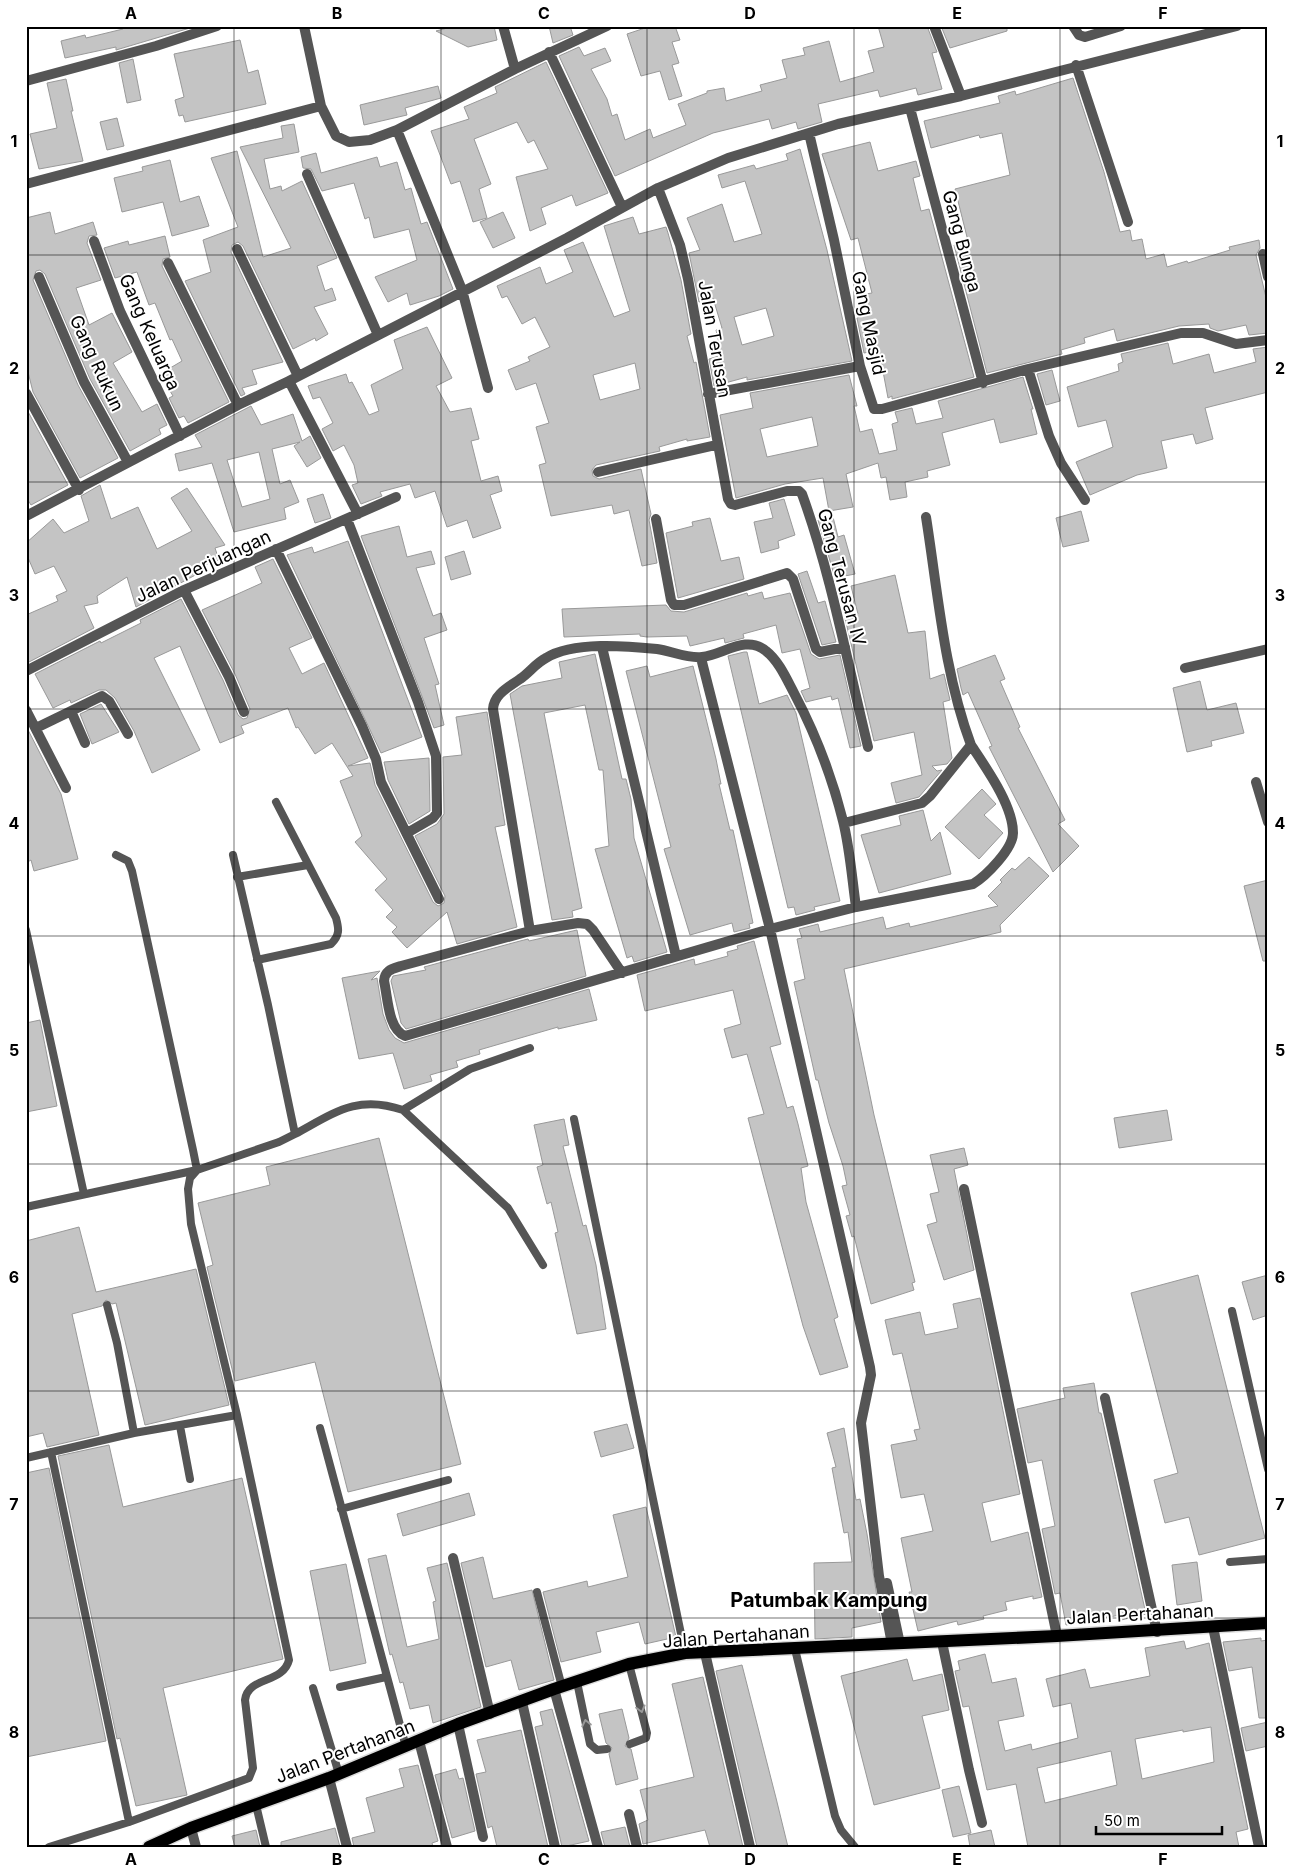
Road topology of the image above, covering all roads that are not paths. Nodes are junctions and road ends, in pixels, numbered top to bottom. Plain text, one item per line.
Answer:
1 (217, 26) edge
2 (304, 26) edge
3 (503, 26) edge
4 (607, 26) edge
5 (934, 26) edge
6 (1074, 26) edge
7 (1121, 26) edge
8 (1237, 26) edge
9 (549, 52) junction
10 (1076, 65) junction
11 (515, 69) junction
12 (26, 80) edge
13 (961, 96) junction
14 (321, 106) junction
15 (910, 108) junction
16 (397, 130) junction
17 (809, 133) junction
18 (307, 174) dead end
19 (26, 184) edge
20 (658, 188) junction
21 (622, 207) junction
22 (1128, 222) dead end
23 (94, 241) dead end
24 (237, 249) dead end
25 (1263, 254) dead end
26 (168, 263) dead end
27 (39, 277) dead end
28 (1268, 277) edge
29 (462, 290) junction
30 (378, 334) junction
31 (1268, 340) edge
32 (860, 366) junction
33 (1028, 369) junction
34 (294, 379) junction
35 (983, 383) junction
36 (488, 388) dead end
37 (26, 393) edge
38 (708, 394) junction
39 (238, 406) junction
40 (180, 436) junction
41 (716, 445) junction
42 (128, 462) junction
43 (598, 472) dead end
44 (79, 490) junction
45 (396, 497) dead end
46 (728, 499) joint
47 (1085, 500) dead end
48 (358, 514) junction
49 (26, 516) edge
50 (926, 517) dead end
51 (347, 519) junction
52 (656, 519) dead end
53 (276, 549) junction
54 (184, 590) junction
55 (845, 646) junction
56 (602, 647) junction
57 (1268, 649) edge
58 (701, 658) junction
59 (1185, 668) dead end
60 (26, 671) edge
61 (26, 710) edge
62 (71, 711) junction
63 (244, 712) dead end
64 (36, 728) junction
65 (128, 734) dead end
66 (85, 743) dead end
67 (972, 745) junction
68 (868, 747) dead end
69 (1256, 782) dead end
70 (66, 788) dead end
71 (276, 802) dead end
72 (1268, 822) edge
73 (844, 823) junction
74 (407, 833) junction
75 (116, 855) dead end
76 (232, 855) dead end
77 (308, 865) junction
78 (237, 877) junction
79 (439, 899) dead end
80 (856, 907) junction
81 (770, 929) junction
82 (26, 930) edge
83 (530, 931) junction
84 (676, 956) junction
85 (257, 960) junction
86 (622, 974) junction
87 (530, 1048) dead end
88 (403, 1110) junction
89 (574, 1118) dead end
90 (295, 1134) junction
91 (197, 1170) junction
92 (964, 1189) dead end
93 (84, 1194) junction
94 (26, 1207) edge
95 (543, 1265) dead end
96 (107, 1305) dead end
97 (1232, 1311) dead end
98 (1105, 1398) dead end
99 (237, 1416) junction
100 (180, 1426) junction
101 (320, 1428) dead end
102 (134, 1433) junction
103 (51, 1452) junction
104 (26, 1458) edge
105 (1268, 1469) edge
106 (190, 1479) dead end
107 (448, 1480) dead end
108 (341, 1509) junction
109 (454, 1558) dead end
110 (1268, 1559) edge
111 (1230, 1562) dead end
112 (537, 1592) dead end
113 (1268, 1623) edge
114 (1212, 1628) junction
115 (1157, 1632) junction
116 (1057, 1636) junction
117 (942, 1642) junction
118 (896, 1644) junction
119 (795, 1649) junction
120 (705, 1653) junction
121 (685, 1654) junction
122 (629, 1664) junction
123 (386, 1677) junction
124 (577, 1682) junction
125 (340, 1686) dead end
126 (313, 1688) dead end
127 (558, 1688) junction
128 (522, 1702) junction
129 (490, 1714) junction
130 (458, 1724) junction
131 (419, 1741) junction
132 (630, 1744) dead end
133 (406, 1747) junction
134 (608, 1749) dead end
135 (334, 1776) junction
136 (256, 1804) junction
137 (629, 1814) dead end
138 (129, 1822) junction
139 (982, 1823) dead end
140 (191, 1828) junction
141 (483, 1837) dead end
142 (49, 1847) edge
143 (150, 1847) edge
144 (196, 1847) edge
145 (266, 1847) edge
146 (347, 1847) edge
147 (448, 1847) edge
148 (556, 1847) edge
149 (598, 1847) edge
150 (637, 1847) edge
151 (750, 1847) edge
152 (855, 1847) edge
153 (1259, 1847) edge

1 - 12 street
2 - 14 street
3 - 11 street
4 - 9 street
5 - 13 street
6 - 7 street
8 - 10 street
9 - 11 street
9 - 21 street
10 - 13 street
10 - 22 street
11 - 16 street
13 - 15 street
14 - 16 street
14 - 19 street
15 - 17 street
15 - 35 street, Gang Bunga
16 - 29 street
17 - 20 street
17 - 32 street, Gang Masjid
18 - 30 street
20 - 21 street
20 - 38 street, Jalan Terusan
21 - 29 street
23 - 40 street, Gang Keluarga
24 - 34 street
25 - 28 street
26 - 39 street
27 - 42 street, Gang Rukun
29 - 30 street
29 - 36 street
30 - 34 street
31 - 33 street
32 - 35 street, Gang Masjid
32 - 38 street
33 - 35 street
33 - 47 street
34 - 39 street
34 - 48 street
37 - 44 street
38 - 41 street, Jalan Terusan
39 - 40 street
40 - 42 street
41 - 43 street
41 - 46 street, Jalan Terusan
42 - 44 street
44 - 49 street
45 - 48 street, Jalan Perjuangan
46 - 55 street, Gang Terusan IV
48 - 51 street, Jalan Perjuangan
50 - 67 street
51 - 53 street, Jalan Perjuangan
51 - 74 street
52 - 55 street
53 - 54 street, Jalan Perjuangan
53 - 74 street
54 - 60 street, Jalan Perjuangan
54 - 63 street
55 - 68 street, Gang Terusan IV
56 - 58 street
56 - 83 street
56 - 84 street
57 - 59 street
58 - 73 street
58 - 81 street
61 - 64 street
62 - 64 street
62 - 65 street
62 - 66 street
64 - 70 street
67 - 73 street
67 - 80 street
69 - 72 street
71 - 77 lane
73 - 80 street
74 - 79 street
75 - 91 lane
76 - 78 lane
77 - 78 lane
77 - 85 lane
78 - 85 lane
80 - 81 street
81 - 84 street
81 - 118 street
82 - 93 lane
83 - 86 street
83 - 86 street
84 - 86 street
85 - 90 lane
87 - 88 lane
88 - 90 lane
88 - 95 lane
89 - 121 lane
90 - 91 lane
91 - 93 lane
91 - 99 lane
92 - 116 street
93 - 94 lane
96 - 102 lane
97 - 105 lane
98 - 115 street
99 - 100 lane
99 - 138 lane
100 - 102 lane
100 - 106 lane
101 - 108 lane
102 - 103 lane
103 - 104 lane
103 - 138 lane
107 - 108 lane
108 - 123 lane
109 - 129 street
110 - 111 lane
112 - 127 lane
113 - 114 main road, Jalan Pertahanan
114 - 115 main road, Jalan Pertahanan
114 - 153 street
115 - 116 main road, Jalan Pertahanan
116 - 117 main road, Jalan Pertahanan
117 - 118 main road, Jalan Pertahanan
117 - 139 street
118 - 119 main road, Jalan Pertahanan
119 - 120 main road, Jalan Pertahanan
119 - 152 lane
120 - 121 main road, Jalan Pertahanan
120 - 151 street
121 - 122 main road, Jalan Pertahanan
122 - 124 main road, Jalan Pertahanan
122 -> 132 lane
123 - 125 lane
123 - 133 lane
124 - 127 main road, Jalan Pertahanan
134 -> 124 lane
126 - 135 lane
127 - 128 main road, Jalan Pertahanan
127 - 149 street
128 - 129 main road, Jalan Pertahanan
128 - 148 street
129 - 130 main road, Jalan Pertahanan
130 - 131 main road, Jalan Pertahanan
130 - 141 street
131 - 133 main road, Jalan Pertahanan
131 - 147 street
133 - 135 main road, Jalan Pertahanan
135 - 136 main road, Jalan Pertahanan
135 - 146 street
136 - 140 main road, Jalan Pertahanan
136 - 145 lane
137 - 150 street
138 - 142 lane
140 - 143 main road, Jalan Pertahanan
140 - 144 street

